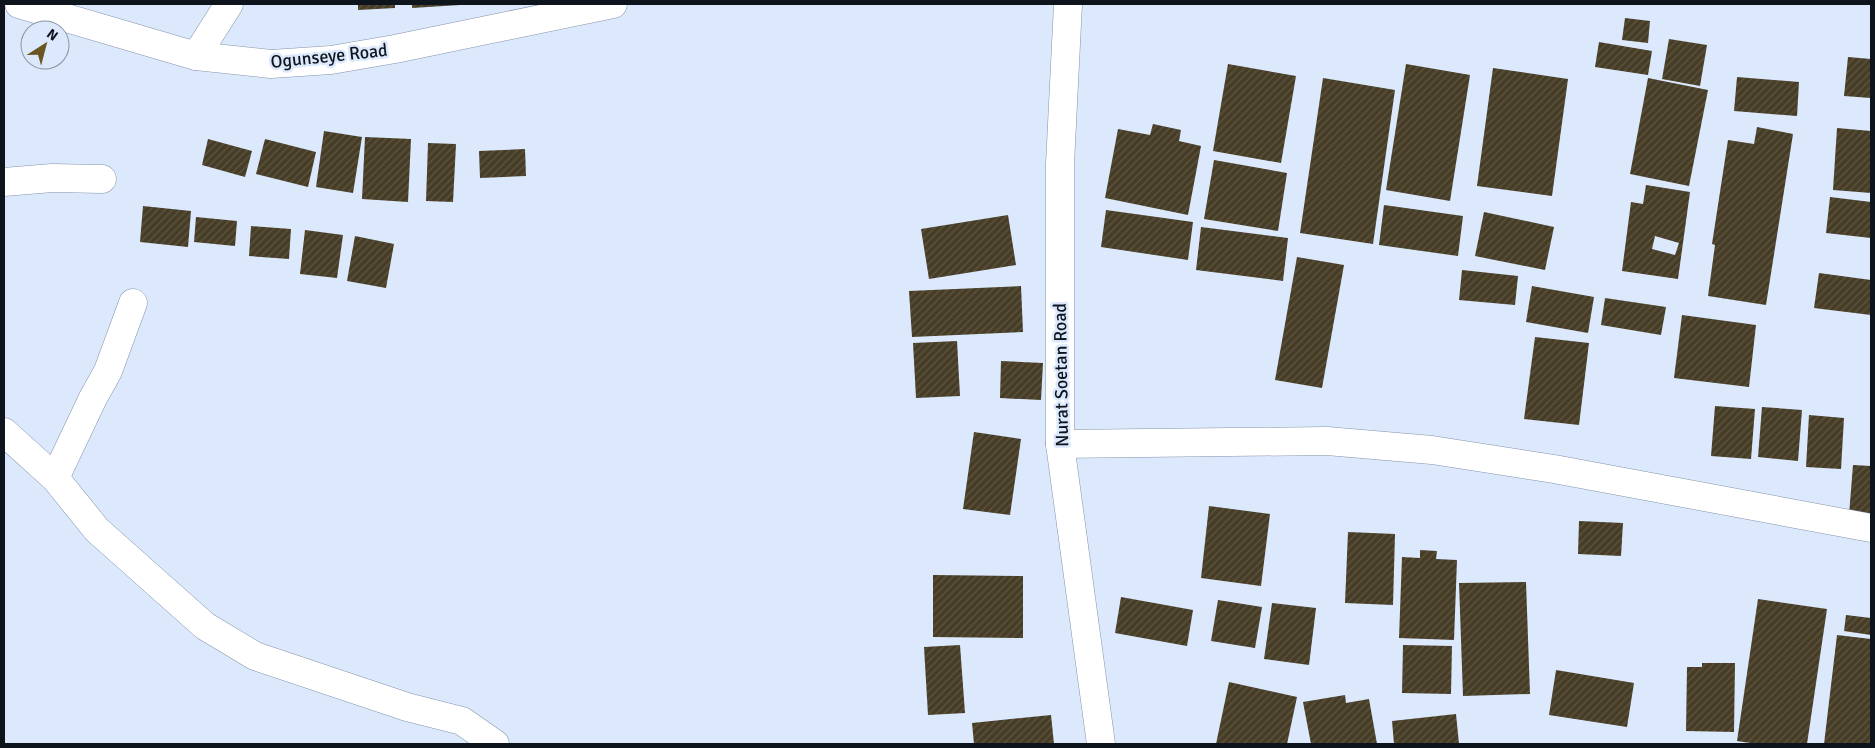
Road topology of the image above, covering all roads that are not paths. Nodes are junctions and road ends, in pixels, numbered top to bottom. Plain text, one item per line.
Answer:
1 (18, 4) edge
2 (229, 4) edge
3 (613, 4) edge
4 (1068, 4) edge
5 (196, 56) junction
6 (102, 179) dead end
7 (4, 182) edge
8 (133, 303) dead end
9 (4, 432) edge
10 (1060, 444) junction
11 (56, 478) junction
12 (1871, 528) edge
13 (495, 744) edge
14 (1102, 744) edge

1 - 5 street, Ogunseye Road
2 - 5 street
3 - 5 street, Ogunseye Road
4 - 10 street, Nurat Soetan Road
6 - 7 street
8 - 11 street
9 - 11 street
10 - 12 street
10 - 14 street, Nurat Soetan Road
11 - 13 street

